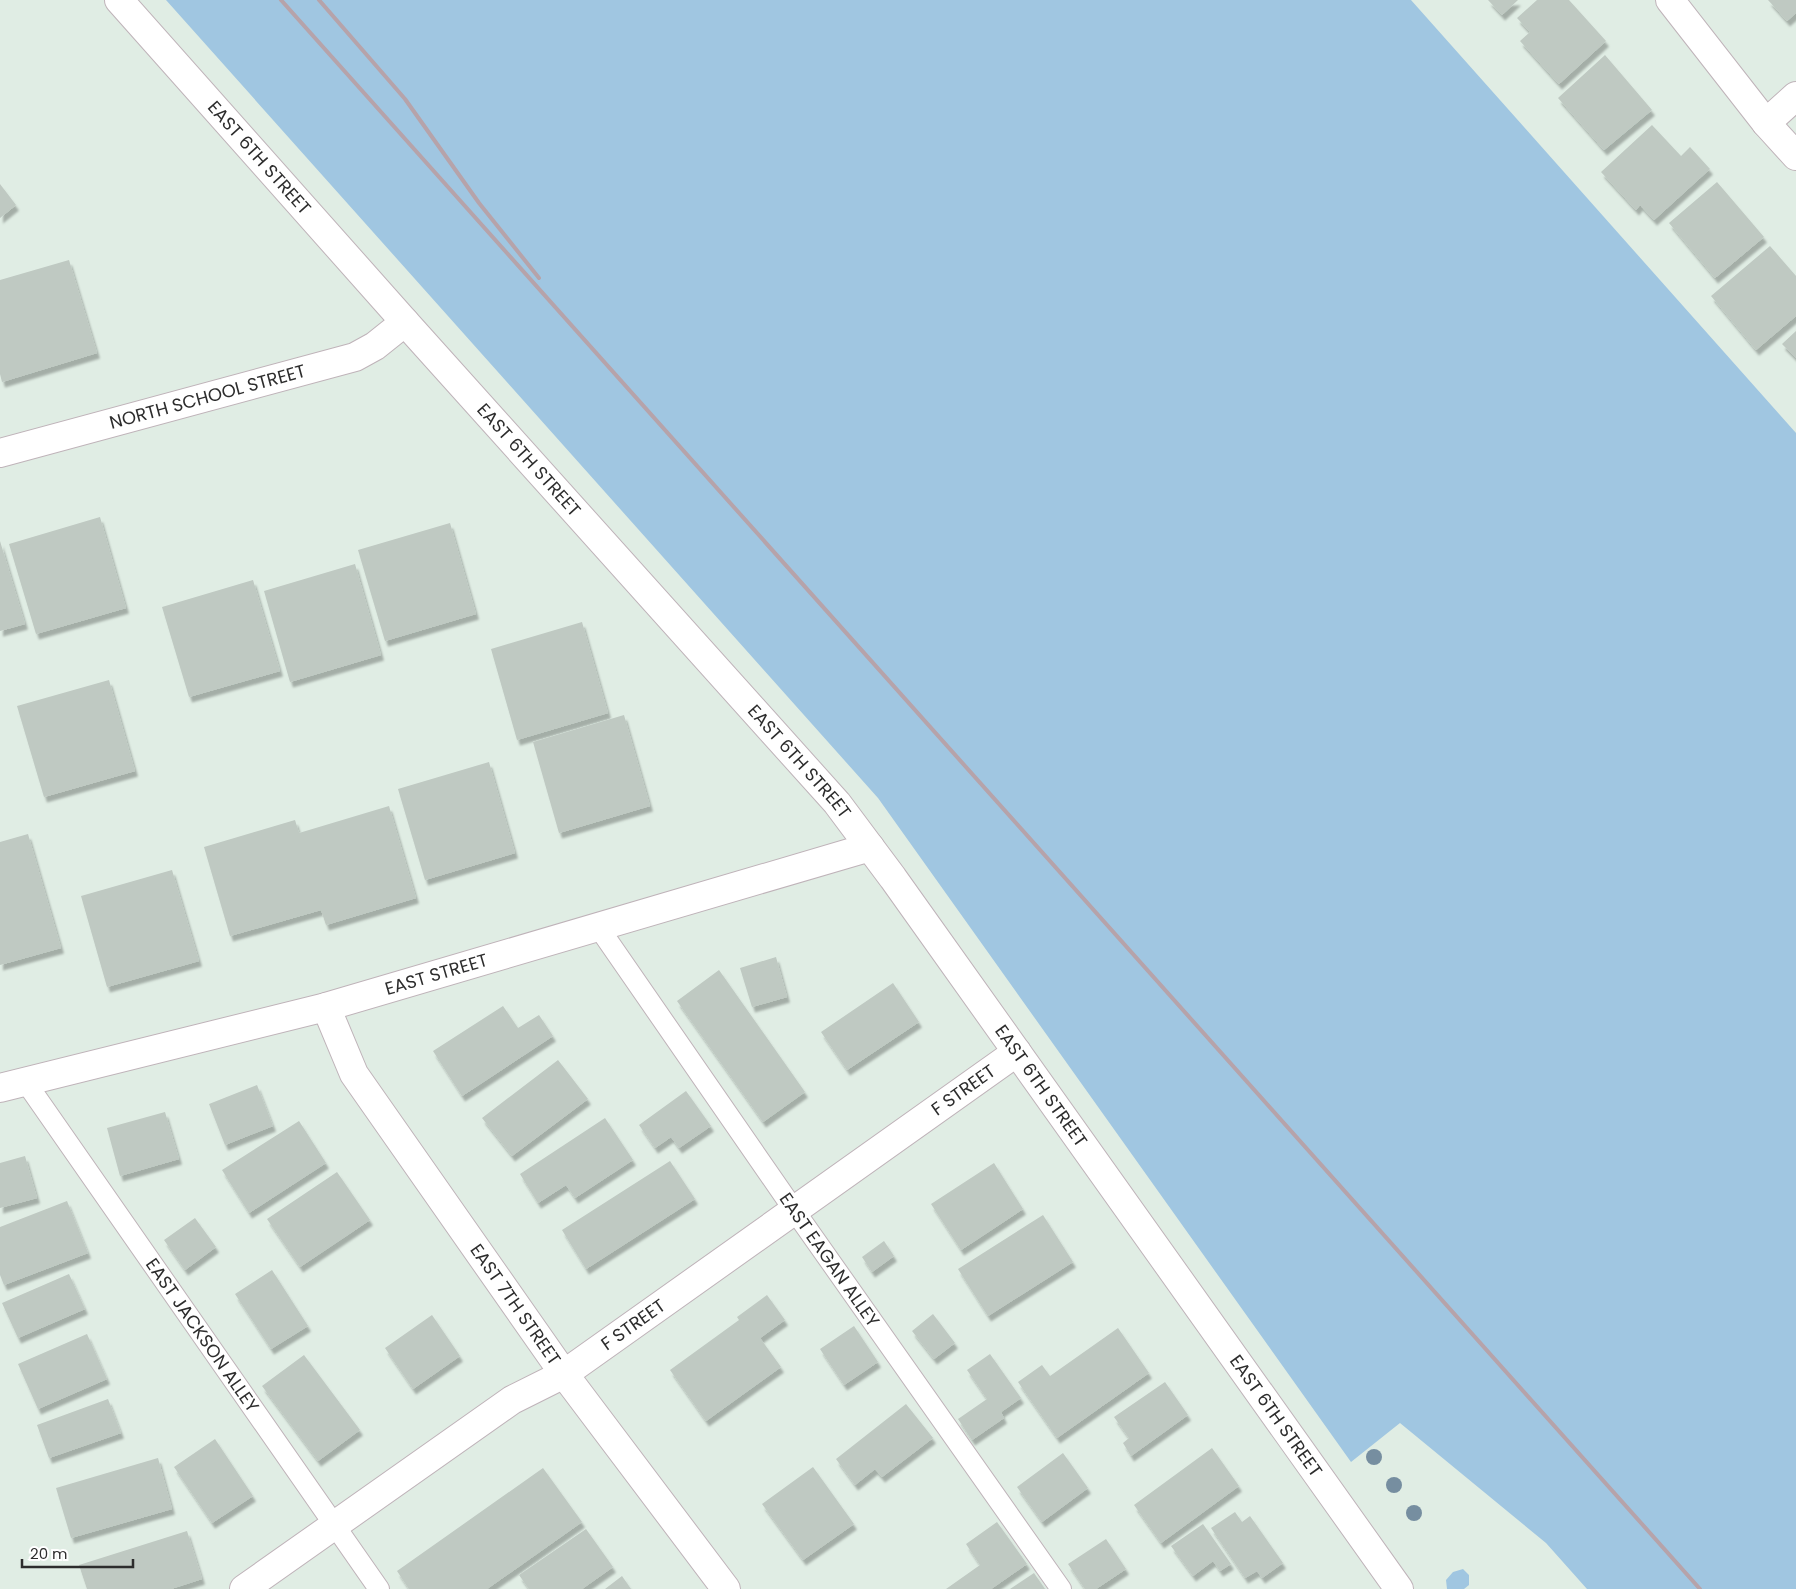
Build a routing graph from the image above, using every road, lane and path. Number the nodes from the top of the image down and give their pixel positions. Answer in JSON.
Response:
{"nodes":[{"id":1,"x":119,"y":0,"type":"edge"},
{"id":2,"x":1670,"y":0,"type":"edge"},
{"id":3,"x":1796,"y":96,"type":"edge"},
{"id":4,"x":1766,"y":123,"type":"junction"},
{"id":5,"x":1796,"y":156,"type":"edge"},
{"id":6,"x":405,"y":322,"type":"junction"},
{"id":7,"x":0,"y":453,"type":"edge"},
{"id":8,"x":870,"y":847,"type":"junction"},
{"id":9,"x":599,"y":928,"type":"junction"},
{"id":10,"x":326,"y":1007,"type":"junction"},
{"id":11,"x":1018,"y":1052,"type":"junction"},
{"id":12,"x":12,"y":1084,"type":"edge"},
{"id":13,"x":794,"y":1210,"type":"junction"},
{"id":14,"x":564,"y":1374,"type":"junction"},
{"id":15,"x":334,"y":1526,"type":"junction"},
{"id":16,"x":1392,"y":1586,"type":"edge"},
{"id":17,"x":244,"y":1589,"type":"edge"},
{"id":18,"x":379,"y":1589,"type":"edge"},
{"id":19,"x":726,"y":1589,"type":"edge"},
{"id":20,"x":1061,"y":1589,"type":"edge"}],
"edges":[{"from":1,"to":6,"type":"street","name":"EAST 6TH STREET"},
{"from":2,"to":4,"type":"street"},
{"from":3,"to":4,"type":"street"},
{"from":4,"to":5,"type":"street"},
{"from":6,"to":7,"type":"street","name":"NORTH SCHOOL STREET"},
{"from":6,"to":8,"type":"street","name":"EAST 6TH STREET"},
{"from":8,"to":9,"type":"street","name":"EAST STREET"},
{"from":8,"to":11,"type":"street","name":"EAST 6TH STREET"},
{"from":9,"to":10,"type":"street","name":"EAST STREET"},
{"from":9,"to":13,"type":"lane","name":"EAST EAGAN ALLEY"},
{"from":10,"to":12,"type":"street","name":"EAST STREET"},
{"from":10,"to":14,"type":"street","name":"EAST 7TH STREET"},
{"from":11,"to":13,"type":"street","name":"F STREET"},
{"from":11,"to":16,"type":"street","name":"EAST 6TH STREET"},
{"from":12,"to":15,"type":"lane","name":"EAST JACKSON ALLEY"},
{"from":13,"to":14,"type":"street","name":"F STREET"},
{"from":13,"to":20,"type":"lane","name":"EAST EAGAN ALLEY"},
{"from":14,"to":15,"type":"street","name":"F STREET"},
{"from":14,"to":19,"type":"street","name":"EAST 7TH STREET"},
{"from":15,"to":17,"type":"street","name":"F STREET"},
{"from":15,"to":18,"type":"lane","name":"EAST JACKSON ALLEY"}]}
